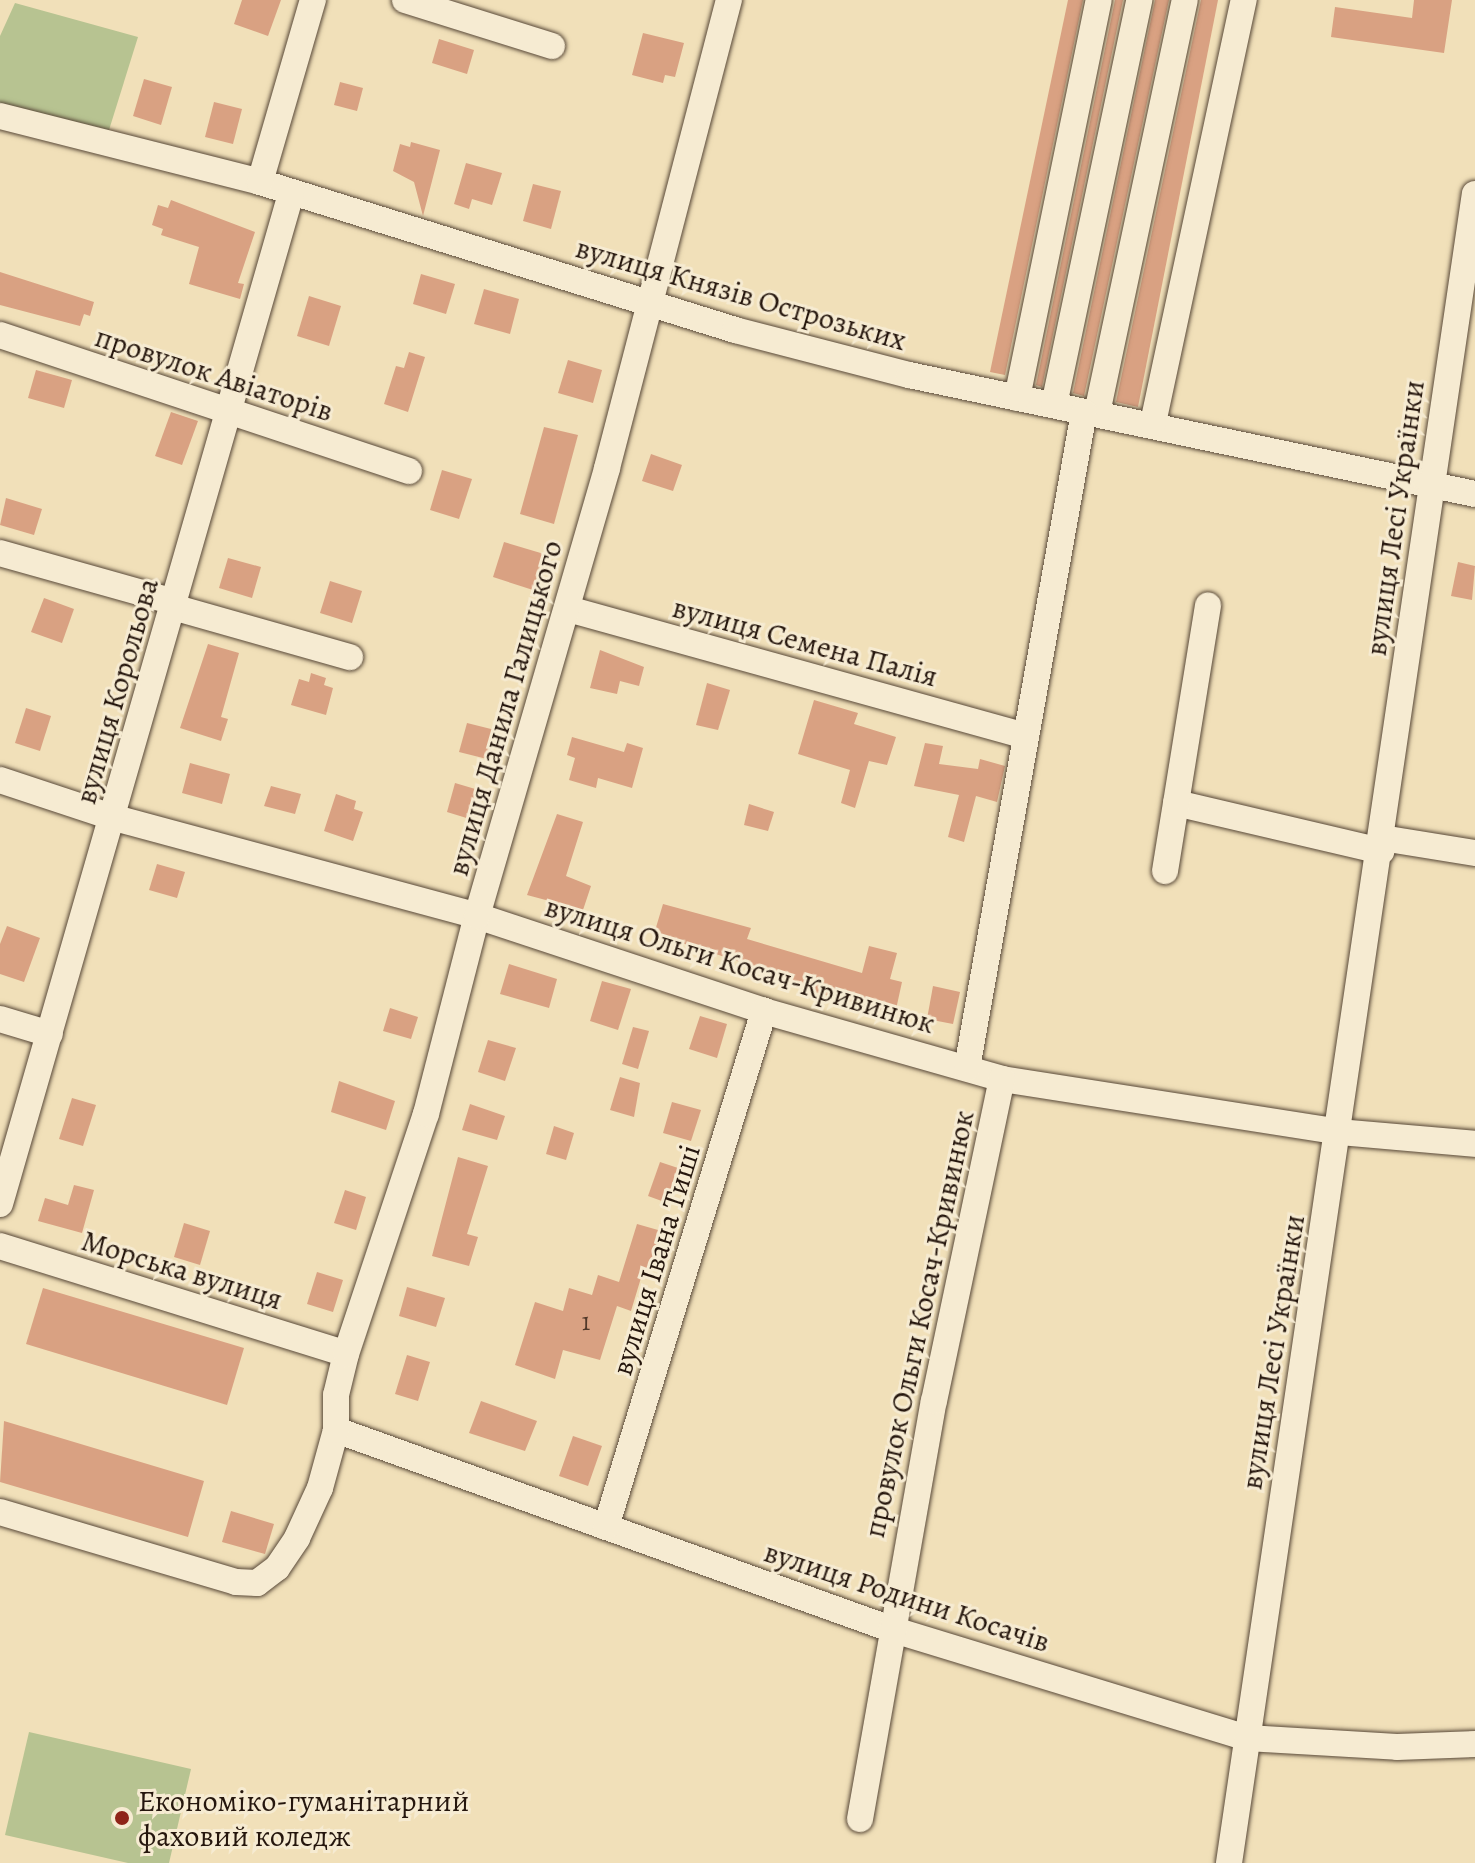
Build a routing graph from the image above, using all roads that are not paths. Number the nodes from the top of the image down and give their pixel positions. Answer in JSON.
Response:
{"nodes":[{"id":1,"x":313,"y":0,"type":"edge"},
{"id":2,"x":405,"y":0,"type":"edge"},
{"id":3,"x":729,"y":0,"type":"edge"},
{"id":4,"x":1099,"y":0,"type":"edge"},
{"id":5,"x":1139,"y":0,"type":"edge"},
{"id":6,"x":1185,"y":0,"type":"edge"},
{"id":7,"x":1244,"y":0,"type":"edge"},
{"id":8,"x":552,"y":46,"type":"dead end"},
{"id":9,"x":0,"y":116,"type":"edge"},
{"id":10,"x":260,"y":182,"type":"junction"},
{"id":11,"x":291,"y":194,"type":"junction"},
{"id":12,"x":1475,"y":194,"type":"edge"},
{"id":13,"x":648,"y":304,"type":"junction"},
{"id":14,"x":0,"y":335,"type":"edge"},
{"id":15,"x":1017,"y":398,"type":"junction"},
{"id":16,"x":1054,"y":405,"type":"junction"},
{"id":17,"x":1091,"y":412,"type":"junction"},
{"id":18,"x":229,"y":415,"type":"junction"},
{"id":19,"x":1153,"y":423,"type":"junction"},
{"id":20,"x":409,"y":471,"type":"dead end"},
{"id":21,"x":1432,"y":484,"type":"junction"},
{"id":22,"x":1475,"y":494,"type":"edge"},
{"id":23,"x":0,"y":553,"type":"edge"},
{"id":24,"x":174,"y":604,"type":"junction"},
{"id":25,"x":1208,"y":605,"type":"dead end"},
{"id":26,"x":568,"y":609,"type":"junction"},
{"id":27,"x":350,"y":657,"type":"dead end"},
{"id":28,"x":1026,"y":736,"type":"junction"},
{"id":29,"x":0,"y":780,"type":"edge"},
{"id":30,"x":1176,"y":803,"type":"junction"},
{"id":31,"x":115,"y":818,"type":"junction"},
{"id":32,"x":1382,"y":845,"type":"junction"},
{"id":33,"x":1475,"y":853,"type":"edge"},
{"id":34,"x":1165,"y":871,"type":"dead end"},
{"id":35,"x":477,"y":916,"type":"junction"},
{"id":36,"x":764,"y":1011,"type":"junction"},
{"id":37,"x":0,"y":1019,"type":"edge"},
{"id":38,"x":50,"y":1034,"type":"junction"},
{"id":39,"x":967,"y":1068,"type":"junction"},
{"id":40,"x":1002,"y":1079,"type":"junction"},
{"id":41,"x":1339,"y":1132,"type":"junction"},
{"id":42,"x":1475,"y":1144,"type":"edge"},
{"id":43,"x":0,"y":1204,"type":"edge"},
{"id":44,"x":0,"y":1246,"type":"edge"},
{"id":45,"x":346,"y":1354,"type":"junction"},
{"id":46,"x":336,"y":1430,"type":"junction"},
{"id":47,"x":0,"y":1512,"type":"edge"},
{"id":48,"x":606,"y":1527,"type":"junction"},
{"id":49,"x":891,"y":1629,"type":"junction"},
{"id":50,"x":1247,"y":1738,"type":"junction"},
{"id":51,"x":1475,"y":1744,"type":"edge"},
{"id":52,"x":860,"y":1819,"type":"dead end"},
{"id":53,"x":1229,"y":1863,"type":"edge"}],
"edges":[{"from":1,"to":10,"type":"street"},
{"from":2,"to":8,"type":"street"},
{"from":3,"to":13,"type":"street","name":"вулиця Данила Галицького"},
{"from":4,"to":15,"type":"street"},
{"from":5,"to":16,"type":"street"},
{"from":6,"to":17,"type":"street"},
{"from":7,"to":19,"type":"street"},
{"from":9,"to":10,"type":"street","name":"вулиця Князів Острозьких"},
{"from":10,"to":11,"type":"street","name":"вулиця Князів Острозьких"},
{"from":11,"to":13,"type":"street","name":"вулиця Князів Острозьких"},
{"from":11,"to":18,"type":"street","name":"вулиця Корольова"},
{"from":12,"to":21,"type":"street","name":"вулиця Лесі Українки"},
{"from":13,"to":15,"type":"street","name":"вулиця Князів Острозьких"},
{"from":13,"to":26,"type":"street","name":"вулиця Данила Галицького"},
{"from":14,"to":18,"type":"street","name":"провулок Авіаторів"},
{"from":15,"to":16,"type":"street","name":"вулиця Князів Острозьких"},
{"from":16,"to":17,"type":"street","name":"вулиця Князів Острозьких"},
{"from":17,"to":19,"type":"street","name":"вулиця Князів Острозьких"},
{"from":17,"to":28,"type":"street"},
{"from":18,"to":20,"type":"street","name":"провулок Авіаторів"},
{"from":18,"to":24,"type":"street","name":"вулиця Корольова"},
{"from":19,"to":21,"type":"street","name":"вулиця Князів Острозьких"},
{"from":21,"to":22,"type":"street","name":"вулиця Князів Острозьких"},
{"from":21,"to":32,"type":"street","name":"вулиця Лесі Українки"},
{"from":23,"to":24,"type":"street"},
{"from":24,"to":27,"type":"street"},
{"from":24,"to":31,"type":"street","name":"вулиця Корольова"},
{"from":25,"to":30,"type":"street"},
{"from":26,"to":28,"type":"street","name":"вулиця Семена Палія"},
{"from":26,"to":35,"type":"street","name":"вулиця Данила Галицького"},
{"from":28,"to":39,"type":"street"},
{"from":29,"to":31,"type":"street","name":"вулиця Ольги Косач-Кривинюк"},
{"from":30,"to":32,"type":"street"},
{"from":30,"to":34,"type":"street"},
{"from":31,"to":35,"type":"street","name":"вулиця Ольги Косач-Кривинюк"},
{"from":31,"to":38,"type":"street","name":"вулиця Корольова"},
{"from":32,"to":33,"type":"street"},
{"from":32,"to":41,"type":"street","name":"вулиця Лесі Українки"},
{"from":35,"to":36,"type":"street","name":"вулиця Ольги Косач-Кривинюк"},
{"from":35,"to":45,"type":"street","name":"вулиця Данила Галицького"},
{"from":36,"to":39,"type":"street","name":"вулиця Ольги Косач-Кривинюк"},
{"from":36,"to":48,"type":"street","name":"вулиця Івана Тиші"},
{"from":37,"to":38,"type":"street"},
{"from":38,"to":43,"type":"street","name":"вулиця Корольова"},
{"from":39,"to":40,"type":"street","name":"вулиця Ольги Косач-Кривинюк"},
{"from":40,"to":41,"type":"street","name":"вулиця Ольги Косач-Кривинюк"},
{"from":40,"to":49,"type":"street","name":"провулок Ольги Косач-Кривинюк"},
{"from":41,"to":42,"type":"street","name":"вулиця Ольги Косач-Кривинюк"},
{"from":41,"to":50,"type":"street","name":"вулиця Лесі Українки"},
{"from":44,"to":45,"type":"street","name":"Морська вулиця"},
{"from":45,"to":46,"type":"street","name":"вулиця Данила Галицького"},
{"from":46,"to":47,"type":"street","name":"вулиця Данила Галицького"},
{"from":46,"to":48,"type":"street","name":"вулиця Родини Косачів"},
{"from":48,"to":49,"type":"street","name":"вулиця Родини Косачів"},
{"from":49,"to":50,"type":"street","name":"вулиця Родини Косачів"},
{"from":49,"to":52,"type":"street","name":"провулок Ольги Косач-Кривинюк"},
{"from":50,"to":51,"type":"street","name":"вулиця Родини Косачів"},
{"from":50,"to":53,"type":"street","name":"вулиця Лесі Українки"}]}
